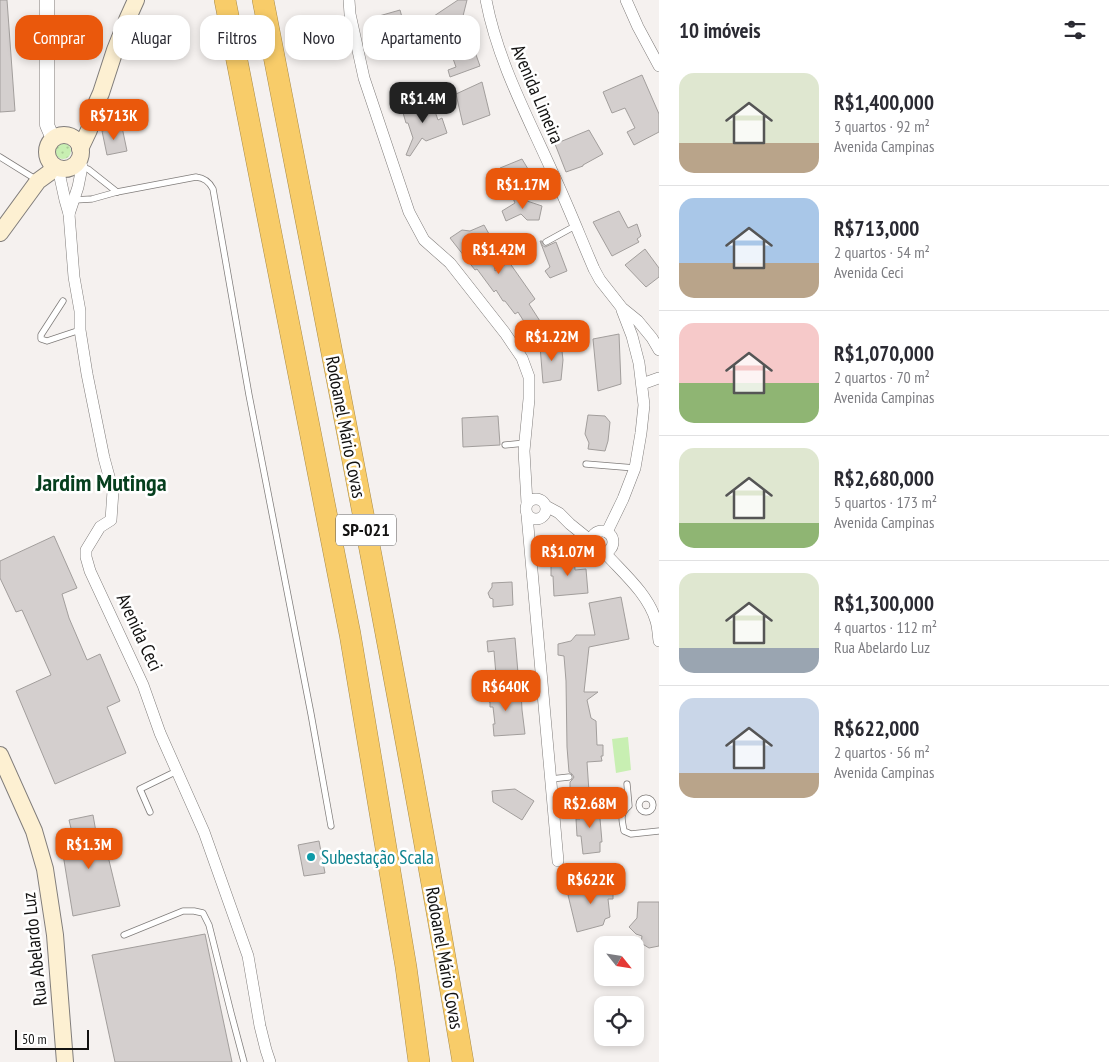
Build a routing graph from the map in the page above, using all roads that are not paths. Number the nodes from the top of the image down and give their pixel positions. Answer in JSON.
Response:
{"nodes":[{"id":1,"x":47,"y":0,"type":"edge"},
{"id":2,"x":136,"y":0,"type":"edge"},
{"id":3,"x":225,"y":0,"type":"edge"},
{"id":4,"x":263,"y":0,"type":"edge"},
{"id":5,"x":349,"y":0,"type":"edge"},
{"id":6,"x":486,"y":0,"type":"edge"},
{"id":7,"x":626,"y":0,"type":"edge"},
{"id":8,"x":659,"y":66,"type":"edge"},
{"id":9,"x":92,"y":111,"type":"junction"},
{"id":10,"x":61,"y":138,"type":"junction"},
{"id":11,"x":0,"y":158,"type":"edge"},
{"id":12,"x":80,"y":159,"type":"junction"},
{"id":13,"x":53,"y":164,"type":"junction"},
{"id":14,"x":555,"y":178,"type":"junction"},
{"id":15,"x":38,"y":181,"type":"junction"},
{"id":16,"x":117,"y":192,"type":"junction"},
{"id":17,"x":526,"y":193,"type":"dead end"},
{"id":18,"x":69,"y":200,"type":"junction"},
{"id":19,"x":576,"y":226,"type":"junction"},
{"id":20,"x":0,"y":233,"type":"edge"},
{"id":21,"x":546,"y":242,"type":"dead end"},
{"id":22,"x":63,"y":301,"type":"dead end"},
{"id":23,"x":622,"y":308,"type":"junction"},
{"id":24,"x":80,"y":330,"type":"junction"},
{"id":25,"x":659,"y":350,"type":"edge"},
{"id":26,"x":659,"y":378,"type":"edge"},
{"id":27,"x":642,"y":384,"type":"junction"},
{"id":28,"x":525,"y":443,"type":"junction"},
{"id":29,"x":505,"y":445,"type":"dead end"},
{"id":30,"x":586,"y":464,"type":"dead end"},
{"id":31,"x":635,"y":468,"type":"junction"},
{"id":32,"x":537,"y":509,"type":"junction"},
{"id":33,"x":607,"y":532,"type":"junction"},
{"id":34,"x":591,"y":540,"type":"junction"},
{"id":35,"x":605,"y":553,"type":"junction"},
{"id":36,"x":659,"y":641,"type":"edge"},
{"id":37,"x":0,"y":754,"type":"edge"},
{"id":38,"x":177,"y":771,"type":"junction"},
{"id":39,"x":569,"y":777,"type":"dead end"},
{"id":40,"x":551,"y":779,"type":"junction"},
{"id":41,"x":627,"y":784,"type":"dead end"},
{"id":42,"x":639,"y":805,"type":"dead end"},
{"id":43,"x":629,"y":806,"type":"junction"},
{"id":44,"x":150,"y":812,"type":"dead end"},
{"id":45,"x":331,"y":826,"type":"dead end"},
{"id":46,"x":659,"y":831,"type":"edge"},
{"id":47,"x":558,"y":861,"type":"dead end"},
{"id":48,"x":124,"y":935,"type":"dead end"},
{"id":49,"x":64,"y":1061,"type":"edge"},
{"id":50,"x":244,"y":1062,"type":"edge"},
{"id":51,"x":270,"y":1062,"type":"edge"},
{"id":52,"x":419,"y":1062,"type":"edge"},
{"id":53,"x":463,"y":1062,"type":"edge"}],
"edges":[{"from":1,"to":10,"type":"street"},
{"from":2,"to":9,"type":"main road","name":"Avenida Ceci"},
{"from":3,"to":52,"type":"highway","name":"Rodoanel Mário Covas","number":"SP-021"},
{"from":4,"to":53,"type":"highway","name":"Rodoanel Mário Covas","number":"SP-021"},
{"from":5,"to":28,"type":"street"},
{"from":6,"to":14,"type":"street","name":"Avenida Limeira"},
{"from":7,"to":8,"type":"street"},
{"from":9,"to":10,"type":"main road","name":"Avenida Ceci"},
{"from":9,"to":12,"type":"main road","name":"Avenida Ceci"},
{"from":10,"to":12,"type":"main road"},
{"from":10,"to":13,"type":"main road"},
{"from":11,"to":15,"type":"lane"},
{"from":12,"to":13,"type":"main road"},
{"from":12,"to":16,"type":"lane"},
{"from":12,"to":18,"type":"street","name":"Avenida Ceci"},
{"from":13,"to":15,"type":"main road"},
{"from":13,"to":18,"type":"street","name":"Avenida Ceci"},
{"from":14,"to":17,"type":"lane"},
{"from":14,"to":19,"type":"street","name":"Avenida Limeira"},
{"from":15,"to":20,"type":"main road"},
{"from":16,"to":18,"type":"lane"},
{"from":16,"to":45,"type":"lane"},
{"from":18,"to":24,"type":"street","name":"Avenida Ceci"},
{"from":19,"to":21,"type":"lane"},
{"from":19,"to":23,"type":"street","name":"Avenida Limeira"},
{"from":22,"to":24,"type":"lane"},
{"from":23,"to":25,"type":"street","name":"Avenida Limeira"},
{"from":23,"to":27,"type":"street"},
{"from":24,"to":38,"type":"street","name":"Avenida Ceci"},
{"from":26,"to":27,"type":"street"},
{"from":27,"to":31,"type":"street"},
{"from":28,"to":29,"type":"lane"},
{"from":28,"to":32,"type":"street"},
{"from":30,"to":31,"type":"lane"},
{"from":31,"to":33,"type":"street"},
{"from":32,"to":34,"type":"street"},
{"from":32,"to":40,"type":"street"},
{"from":33,"to":34,"type":"street"},
{"from":33,"to":35,"type":"street"},
{"from":34,"to":35,"type":"street"},
{"from":35,"to":36,"type":"street"},
{"from":37,"to":49,"type":"main road","name":"Rua Abelardo Luz"},
{"from":38,"to":44,"type":"lane"},
{"from":38,"to":51,"type":"street","name":"Avenida Ceci"},
{"from":39,"to":40,"type":"lane"},
{"from":40,"to":47,"type":"street"},
{"from":41,"to":43,"type":"lane"},
{"from":42,"to":43,"type":"lane"},
{"from":43,"to":46,"type":"lane"},
{"from":48,"to":50,"type":"lane"}]}
